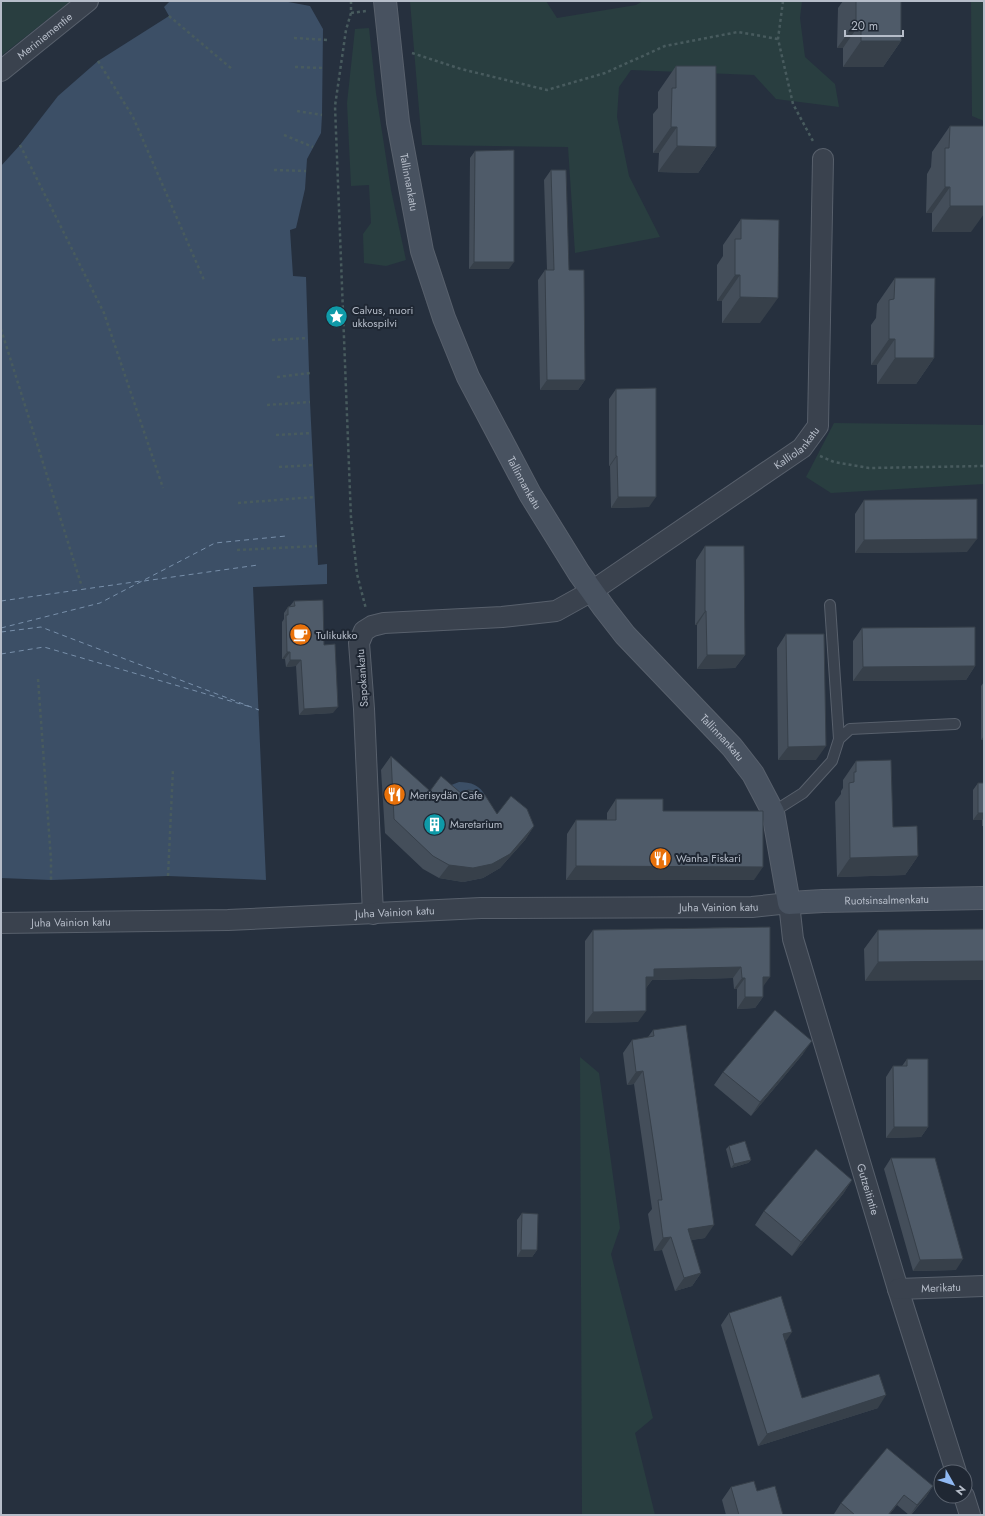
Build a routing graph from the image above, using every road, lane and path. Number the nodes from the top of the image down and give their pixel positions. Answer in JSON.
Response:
{"nodes":[{"id":1,"x":88,"y":1,"type":"edge"},
{"id":2,"x":351,"y":1,"type":"edge"},
{"id":3,"x":385,"y":1,"type":"edge"},
{"id":4,"x":783,"y":1,"type":"edge"},
{"id":5,"x":169,"y":16,"type":"dead end"},
{"id":6,"x":294,"y":38,"type":"dead end"},
{"id":7,"x":778,"y":39,"type":"junction"},
{"id":8,"x":328,"y":40,"type":"dead end"},
{"id":9,"x":390,"y":46,"type":"junction"},
{"id":10,"x":98,"y":61,"type":"dead end"},
{"id":11,"x":295,"y":67,"type":"dead end"},
{"id":12,"x":323,"y":68,"type":"dead end"},
{"id":13,"x":232,"y":69,"type":"dead end"},
{"id":14,"x":1,"y":71,"type":"edge"},
{"id":15,"x":297,"y":110,"type":"dead end"},
{"id":16,"x":322,"y":115,"type":"dead end"},
{"id":17,"x":284,"y":135,"type":"dead end"},
{"id":18,"x":20,"y":145,"type":"dead end"},
{"id":19,"x":314,"y":147,"type":"dead end"},
{"id":20,"x":823,"y":159,"type":"joint"},
{"id":21,"x":274,"y":170,"type":"dead end"},
{"id":22,"x":306,"y":171,"type":"dead end"},
{"id":23,"x":204,"y":280,"type":"dead end"},
{"id":24,"x":1,"y":330,"type":"edge"},
{"id":25,"x":308,"y":338,"type":"dead end"},
{"id":26,"x":272,"y":340,"type":"dead end"},
{"id":27,"x":310,"y":373,"type":"dead end"},
{"id":28,"x":276,"y":377,"type":"dead end"},
{"id":29,"x":310,"y":402,"type":"dead end"},
{"id":30,"x":267,"y":406,"type":"dead end"},
{"id":31,"x":312,"y":433,"type":"dead end"},
{"id":32,"x":276,"y":435,"type":"dead end"},
{"id":33,"x":802,"y":448,"type":"junction"},
{"id":34,"x":314,"y":466,"type":"dead end"},
{"id":35,"x":984,"y":466,"type":"edge"},
{"id":36,"x":279,"y":467,"type":"dead end"},
{"id":37,"x":163,"y":488,"type":"dead end"},
{"id":38,"x":315,"y":497,"type":"dead end"},
{"id":39,"x":238,"y":503,"type":"dead end"},
{"id":40,"x":317,"y":546,"type":"dead end"},
{"id":41,"x":237,"y":550,"type":"dead end"},
{"id":42,"x":82,"y":587,"type":"dead end"},
{"id":43,"x":592,"y":591,"type":"junction"},
{"id":44,"x":830,"y":605,"type":"dead end"},
{"id":45,"x":372,"y":626,"type":"junction"},
{"id":46,"x":38,"y":680,"type":"dead end"},
{"id":47,"x":955,"y":724,"type":"dead end"},
{"id":48,"x":839,"y":739,"type":"junction"},
{"id":49,"x":173,"y":769,"type":"dead end"},
{"id":50,"x":773,"y":812,"type":"junction"},
{"id":51,"x":168,"y":876,"type":"dead end"},
{"id":52,"x":51,"y":880,"type":"dead end"},
{"id":53,"x":984,"y":898,"type":"edge"},
{"id":54,"x":789,"y":903,"type":"junction"},
{"id":55,"x":373,"y":914,"type":"junction"},
{"id":56,"x":1,"y":923,"type":"edge"},
{"id":57,"x":984,"y":1286,"type":"edge"},
{"id":58,"x":898,"y":1289,"type":"junction"},
{"id":59,"x":953,"y":1464,"type":"edge"},
{"id":60,"x":967,"y":1504,"type":"edge"},
{"id":61,"x":970,"y":1515,"type":"edge"}],
"edges":[{"from":1,"to":14,"type":"street","name":"Meriniementie"},
{"from":2,"to":45,"type":"path"},
{"from":3,"to":9,"type":"street","name":"Tallinnankatu"},
{"from":4,"to":7,"type":"path"},
{"from":5,"to":13,"type":"path"},
{"from":6,"to":8,"type":"path"},
{"from":7,"to":9,"type":"path"},
{"from":7,"to":20,"type":"path"},
{"from":9,"to":43,"type":"street","name":"Tallinnankatu"},
{"from":10,"to":23,"type":"path"},
{"from":11,"to":12,"type":"path"},
{"from":15,"to":16,"type":"path"},
{"from":17,"to":19,"type":"path"},
{"from":18,"to":37,"type":"path"},
{"from":20,"to":33,"type":"street","name":"Kalliolankatu"},
{"from":21,"to":22,"type":"path"},
{"from":24,"to":42,"type":"path"},
{"from":25,"to":26,"type":"path"},
{"from":27,"to":28,"type":"path"},
{"from":29,"to":30,"type":"path"},
{"from":31,"to":32,"type":"path"},
{"from":33,"to":35,"type":"path"},
{"from":33,"to":43,"type":"street","name":"Kalliolankatu"},
{"from":34,"to":36,"type":"path"},
{"from":38,"to":39,"type":"path"},
{"from":40,"to":41,"type":"path"},
{"from":43,"to":45,"type":"street"},
{"from":43,"to":50,"type":"street","name":"Tallinnankatu"},
{"from":44,"to":48,"type":"lane"},
{"from":45,"to":55,"type":"street","name":"Sapokankatu"},
{"from":46,"to":52,"type":"path"},
{"from":47,"to":48,"type":"lane"},
{"from":48,"to":50,"type":"lane"},
{"from":49,"to":51,"type":"path"},
{"from":50,"to":54,"type":"street","name":"Tallinnankatu"},
{"from":53,"to":54,"type":"street","name":"Ruotsinsalmenkatu"},
{"from":54,"to":55,"type":"street","name":"Juha Vainion katu"},
{"from":54,"to":58,"type":"street","name":"Gutzeitintie"},
{"from":55,"to":56,"type":"street","name":"Juha Vainion katu"},
{"from":57,"to":58,"type":"street","name":"Merikatu"},
{"from":58,"to":59,"type":"street","name":"Gutzeitintie"},
{"from":60,"to":61,"type":"street"}]}
